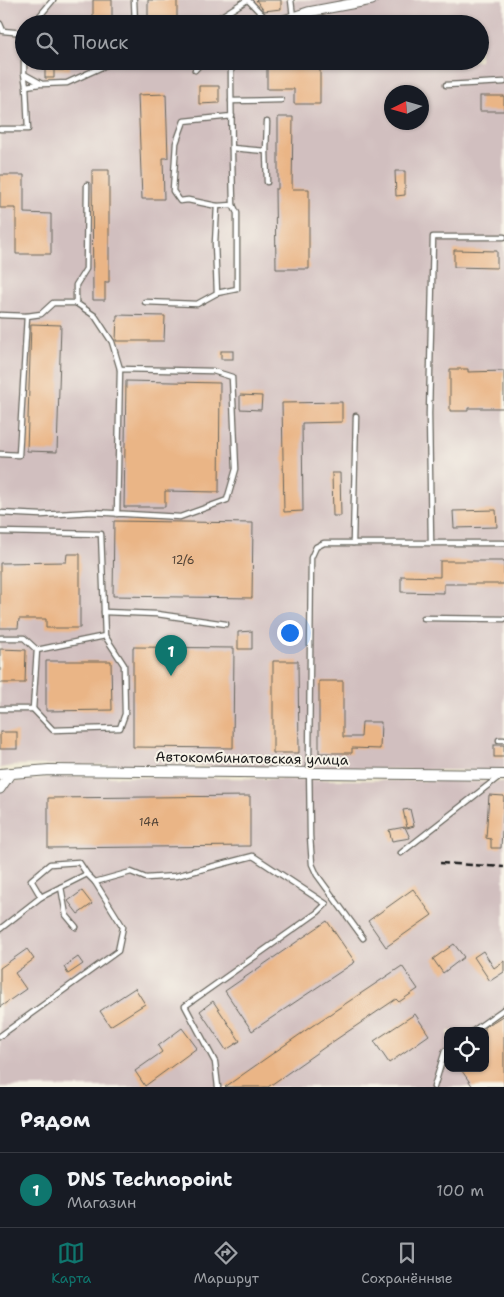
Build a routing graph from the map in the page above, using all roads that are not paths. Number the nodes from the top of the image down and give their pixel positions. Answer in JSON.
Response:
{"nodes":[{"id":1,"x":53,"y":0,"type":"edge"},
{"id":2,"x":134,"y":0,"type":"edge"},
{"id":3,"x":236,"y":0,"type":"edge"},
{"id":4,"x":248,"y":0,"type":"edge"},
{"id":5,"x":291,"y":0,"type":"edge"},
{"id":6,"x":372,"y":0,"type":"edge"},
{"id":7,"x":240,"y":5,"type":"junction"},
{"id":8,"x":40,"y":15,"type":"edge"},
{"id":9,"x":134,"y":15,"type":"edge"},
{"id":10,"x":224,"y":15,"type":"edge"},
{"id":11,"x":262,"y":15,"type":"edge"},
{"id":12,"x":293,"y":15,"type":"edge"},
{"id":13,"x":297,"y":15,"type":"edge"},
{"id":14,"x":0,"y":24,"type":"edge"},
{"id":15,"x":1,"y":31,"type":"edge"},
{"id":16,"x":15,"y":32,"type":"edge"},
{"id":17,"x":24,"y":70,"type":"edge"},
{"id":18,"x":95,"y":70,"type":"edge"},
{"id":19,"x":231,"y":70,"type":"edge"},
{"id":20,"x":24,"y":74,"type":"junction"},
{"id":21,"x":504,"y":82,"type":"edge"},
{"id":22,"x":42,"y":84,"type":"junction"},
{"id":23,"x":446,"y":85,"type":"dead end"},
{"id":24,"x":26,"y":86,"type":"junction"},
{"id":25,"x":281,"y":100,"type":"dead end"},
{"id":26,"x":231,"y":101,"type":"junction"},
{"id":27,"x":232,"y":116,"type":"junction"},
{"id":28,"x":267,"y":122,"type":"dead end"},
{"id":29,"x":0,"y":129,"type":"edge"},
{"id":30,"x":232,"y":148,"type":"junction"},
{"id":31,"x":266,"y":151,"type":"junction"},
{"id":32,"x":267,"y":182,"type":"dead end"},
{"id":33,"x":87,"y":185,"type":"dead end"},
{"id":34,"x":233,"y":205,"type":"junction"},
{"id":35,"x":217,"y":206,"type":"junction"},
{"id":36,"x":504,"y":237,"type":"edge"},
{"id":37,"x":217,"y":293,"type":"junction"},
{"id":38,"x":145,"y":302,"type":"dead end"},
{"id":39,"x":76,"y":303,"type":"junction"},
{"id":40,"x":0,"y":315,"type":"edge"},
{"id":41,"x":27,"y":316,"type":"junction"},
{"id":42,"x":120,"y":369,"type":"junction"},
{"id":43,"x":356,"y":416,"type":"dead end"},
{"id":44,"x":0,"y":454,"type":"edge"},
{"id":45,"x":0,"y":512,"type":"edge"},
{"id":46,"x":117,"y":514,"type":"junction"},
{"id":47,"x":0,"y":532,"type":"edge"},
{"id":48,"x":431,"y":542,"type":"junction"},
{"id":49,"x":353,"y":543,"type":"junction"},
{"id":50,"x":504,"y":543,"type":"edge"},
{"id":51,"x":104,"y":612,"type":"junction"},
{"id":52,"x":424,"y":618,"type":"dead end"},
{"id":53,"x":504,"y":619,"type":"edge"},
{"id":54,"x":226,"y":624,"type":"dead end"},
{"id":55,"x":105,"y":636,"type":"junction"},
{"id":56,"x":0,"y":638,"type":"edge"},
{"id":57,"x":37,"y":650,"type":"junction"},
{"id":58,"x":0,"y":709,"type":"edge"},
{"id":59,"x":34,"y":709,"type":"junction"},
{"id":60,"x":11,"y":773,"type":"junction"},
{"id":61,"x":0,"y":774,"type":"edge"},
{"id":62,"x":309,"y":774,"type":"junction"},
{"id":63,"x":502,"y":776,"type":"edge"},
{"id":64,"x":0,"y":788,"type":"edge"},
{"id":65,"x":401,"y":853,"type":"dead end"},
{"id":66,"x":87,"y":874,"type":"junction"},
{"id":67,"x":95,"y":882,"type":"junction"},
{"id":68,"x":61,"y":887,"type":"junction"},
{"id":69,"x":40,"y":897,"type":"junction"},
{"id":70,"x":334,"y":898,"type":"junction"},
{"id":71,"x":326,"y":904,"type":"junction"},
{"id":72,"x":0,"y":928,"type":"edge"},
{"id":73,"x":76,"y":928,"type":"dead end"},
{"id":74,"x":363,"y":938,"type":"dead end"},
{"id":75,"x":504,"y":1009,"type":"edge"},
{"id":76,"x":479,"y":1027,"type":"edge"},
{"id":77,"x":0,"y":1036,"type":"edge"},
{"id":78,"x":444,"y":1051,"type":"edge"},
{"id":79,"x":218,"y":1087,"type":"edge"},
{"id":80,"x":434,"y":1087,"type":"edge"}],
"edges":[{"from":1,"to":8,"type":"lane"},
{"from":2,"to":9,"type":"lane"},
{"from":3,"to":7,"type":"lane"},
{"from":4,"to":7,"type":"lane"},
{"from":4,"to":11,"type":"lane"},
{"from":5,"to":12,"type":"lane"},
{"from":6,"to":13,"type":"street"},
{"from":7,"to":10,"type":"lane"},
{"from":14,"to":15,"type":"lane"},
{"from":15,"to":16,"type":"lane"},
{"from":17,"to":20,"type":"lane"},
{"from":18,"to":22,"type":"lane"},
{"from":19,"to":26,"type":"lane"},
{"from":20,"to":22,"type":"lane"},
{"from":20,"to":24,"type":"lane"},
{"from":21,"to":23,"type":"lane"},
{"from":22,"to":24,"type":"lane"},
{"from":24,"to":29,"type":"lane"},
{"from":25,"to":26,"type":"lane"},
{"from":26,"to":27,"type":"lane"},
{"from":27,"to":30,"type":"lane"},
{"from":27,"to":35,"type":"lane"},
{"from":28,"to":31,"type":"lane"},
{"from":30,"to":31,"type":"lane"},
{"from":30,"to":34,"type":"lane"},
{"from":31,"to":32,"type":"lane"},
{"from":33,"to":39,"type":"lane"},
{"from":34,"to":35,"type":"lane"},
{"from":34,"to":37,"type":"lane"},
{"from":35,"to":37,"type":"lane"},
{"from":36,"to":48,"type":"lane"},
{"from":37,"to":38,"type":"lane"},
{"from":39,"to":41,"type":"lane"},
{"from":39,"to":42,"type":"lane"},
{"from":40,"to":41,"type":"lane"},
{"from":41,"to":44,"type":"lane"},
{"from":42,"to":46,"type":"lane"},
{"from":42,"to":46,"type":"lane"},
{"from":43,"to":49,"type":"lane"},
{"from":45,"to":46,"type":"lane"},
{"from":47,"to":51,"type":"lane"},
{"from":48,"to":49,"type":"lane"},
{"from":48,"to":50,"type":"lane"},
{"from":49,"to":62,"type":"lane"},
{"from":51,"to":54,"type":"lane"},
{"from":51,"to":55,"type":"lane"},
{"from":52,"to":53,"type":"lane"},
{"from":55,"to":57,"type":"lane"},
{"from":55,"to":59,"type":"lane"},
{"from":56,"to":57,"type":"lane"},
{"from":57,"to":59,"type":"lane"},
{"from":58,"to":59,"type":"lane"},
{"from":60,"to":61,"type":"street","name":"Автокомбинатовская улица"},
{"from":60,"to":62,"type":"street","name":"Автокомбинатовская улица"},
{"from":60,"to":64,"type":"street"},
{"from":62,"to":63,"type":"street","name":"Автокомбинатовская улица"},
{"from":62,"to":70,"type":"lane"},
{"from":63,"to":65,"type":"lane"},
{"from":66,"to":67,"type":"lane"},
{"from":66,"to":68,"type":"lane"},
{"from":66,"to":69,"type":"lane"},
{"from":67,"to":71,"type":"lane"},
{"from":67,"to":77,"type":"lane"},
{"from":68,"to":69,"type":"lane"},
{"from":68,"to":73,"type":"lane"},
{"from":69,"to":72,"type":"lane"},
{"from":70,"to":71,"type":"lane"},
{"from":70,"to":74,"type":"lane"},
{"from":71,"to":79,"type":"lane"},
{"from":75,"to":76,"type":"lane"},
{"from":78,"to":80,"type":"lane"}]}
